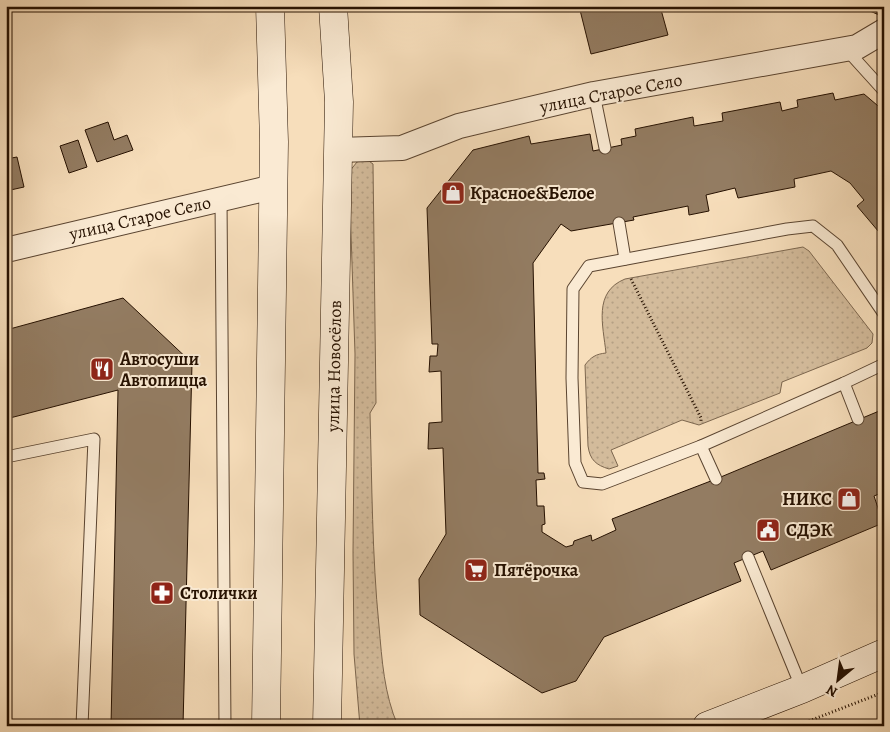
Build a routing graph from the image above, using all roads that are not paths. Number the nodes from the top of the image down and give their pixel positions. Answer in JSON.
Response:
{"nodes":[{"id":1,"x":270,"y":6,"type":"edge"},
{"id":2,"x":334,"y":6,"type":"edge"},
{"id":3,"x":884,"y":31,"type":"edge"},
{"id":4,"x":846,"y":49,"type":"junction"},
{"id":5,"x":884,"y":90,"type":"edge"},
{"id":6,"x":594,"y":94,"type":"junction"},
{"id":7,"x":605,"y":148,"type":"dead end"},
{"id":8,"x":338,"y":150,"type":"junction"},
{"id":9,"x":273,"y":187,"type":"junction"},
{"id":10,"x":221,"y":199,"type":"junction"},
{"id":11,"x":619,"y":223,"type":"dead end"},
{"id":12,"x":6,"y":250,"type":"edge"},
{"id":13,"x":625,"y":259,"type":"junction"},
{"id":14,"x":884,"y":314,"type":"edge"},
{"id":15,"x":884,"y":364,"type":"edge"},
{"id":16,"x":844,"y":383,"type":"junction"},
{"id":17,"x":858,"y":419,"type":"dead end"},
{"id":18,"x":701,"y":446,"type":"junction"},
{"id":19,"x":6,"y":458,"type":"edge"},
{"id":20,"x":716,"y":479,"type":"dead end"},
{"id":21,"x":748,"y":557,"type":"dead end"},
{"id":22,"x":884,"y":653,"type":"edge"},
{"id":23,"x":802,"y":689,"type":"junction"},
{"id":24,"x":82,"y":726,"type":"edge"},
{"id":25,"x":225,"y":726,"type":"edge"},
{"id":26,"x":266,"y":726,"type":"edge"},
{"id":27,"x":327,"y":726,"type":"edge"},
{"id":28,"x":707,"y":726,"type":"edge"}],
"edges":[{"from":1,"to":9,"type":"main road"},
{"from":2,"to":8,"type":"main road","name":"улица Новосёлов"},
{"from":3,"to":4,"type":"street","name":"улица Старое Село"},
{"from":4,"to":5,"type":"lane"},
{"from":4,"to":6,"type":"street","name":"улица Старое Село"},
{"from":6,"to":7,"type":"lane"},
{"from":6,"to":8,"type":"street","name":"улица Старое Село"},
{"from":8,"to":27,"type":"main road","name":"улица Новосёлов"},
{"from":9,"to":10,"type":"street","name":"улица Старое Село"},
{"from":9,"to":26,"type":"main road"},
{"from":10,"to":12,"type":"street","name":"улица Старое Село"},
{"from":10,"to":25,"type":"lane"},
{"from":11,"to":13,"type":"lane"},
{"from":13,"to":14,"type":"lane"},
{"from":13,"to":18,"type":"lane"},
{"from":15,"to":16,"type":"lane"},
{"from":16,"to":17,"type":"lane"},
{"from":16,"to":18,"type":"lane"},
{"from":18,"to":20,"type":"lane"},
{"from":19,"to":24,"type":"lane"},
{"from":21,"to":23,"type":"lane"},
{"from":22,"to":23,"type":"main road"},
{"from":23,"to":28,"type":"main road"}]}
